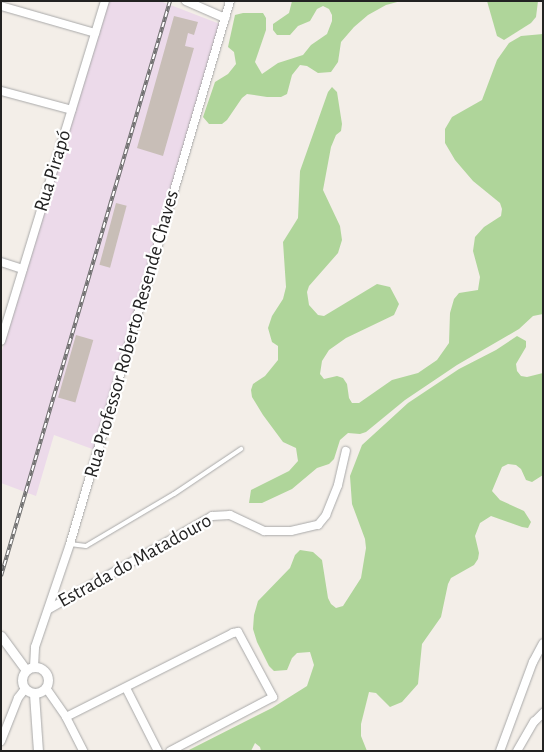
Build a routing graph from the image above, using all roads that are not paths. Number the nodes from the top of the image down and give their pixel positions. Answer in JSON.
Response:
{"nodes":[{"id":1,"x":105,"y":1,"type":"edge"},
{"id":2,"x":186,"y":1,"type":"edge"},
{"id":3,"x":230,"y":1,"type":"edge"},
{"id":4,"x":1,"y":6,"type":"edge"},
{"id":5,"x":225,"y":18,"type":"junction"},
{"id":6,"x":95,"y":33,"type":"junction"},
{"id":7,"x":1,"y":91,"type":"edge"},
{"id":8,"x":72,"y":110,"type":"junction"},
{"id":9,"x":1,"y":262,"type":"edge"},
{"id":10,"x":23,"y":269,"type":"junction"},
{"id":11,"x":1,"y":341,"type":"edge"},
{"id":12,"x":241,"y":449,"type":"dead end"},
{"id":13,"x":346,"y":452,"type":"dead end"},
{"id":14,"x":70,"y":544,"type":"junction"},
{"id":15,"x":49,"y":609,"type":"junction"},
{"id":16,"x":1,"y":636,"type":"edge"},
{"id":17,"x":543,"y":644,"type":"edge"},
{"id":18,"x":30,"y":668,"type":"junction"},
{"id":19,"x":46,"y":688,"type":"junction"},
{"id":20,"x":126,"y":688,"type":"junction"},
{"id":21,"x":25,"y":689,"type":"junction"},
{"id":22,"x":34,"y":694,"type":"junction"},
{"id":23,"x":543,"y":713,"type":"edge"},
{"id":24,"x":66,"y":717,"type":"junction"},
{"id":25,"x":1,"y":741,"type":"edge"},
{"id":26,"x":38,"y":751,"type":"edge"},
{"id":27,"x":83,"y":751,"type":"edge"},
{"id":28,"x":158,"y":751,"type":"edge"},
{"id":29,"x":170,"y":751,"type":"edge"},
{"id":30,"x":500,"y":751,"type":"edge"},
{"id":31,"x":517,"y":751,"type":"edge"}],
"edges":[{"from":1,"to":6,"type":"street","name":"Rua Pirapó"},
{"from":2,"to":5,"type":"street"},
{"from":3,"to":5,"type":"street","name":"Rua Professor Roberto Resende Chaves"},
{"from":4,"to":6,"type":"street"},
{"from":5,"to":14,"type":"street","name":"Rua Professor Roberto Resende Chaves"},
{"from":6,"to":8,"type":"street","name":"Rua Pirapó"},
{"from":7,"to":8,"type":"street"},
{"from":8,"to":10,"type":"street","name":"Rua Pirapó"},
{"from":9,"to":10,"type":"street"},
{"from":10,"to":11,"type":"street","name":"Rua Pirapó"},
{"from":12,"to":14,"type":"lane"},
{"from":13,"to":15,"type":"street","name":"Estrada do Matadouro"},
{"from":14,"to":15,"type":"street","name":"Rua Professor Roberto Resende Chaves"},
{"from":15,"to":18,"type":"street","name":"Rua Professor Roberto Resende Chaves"},
{"from":16,"to":18,"type":"street"},
{"from":17,"to":30,"type":"street"},
{"from":18,"to":19,"type":"street"},
{"from":18,"to":21,"type":"street"},
{"from":19,"to":22,"type":"street"},
{"from":19,"to":24,"type":"street"},
{"from":20,"to":24,"type":"street"},
{"from":20,"to":28,"type":"street"},
{"from":20,"to":29,"type":"street"},
{"from":21,"to":22,"type":"street"},
{"from":21,"to":25,"type":"street"},
{"from":22,"to":26,"type":"street"},
{"from":23,"to":31,"type":"street"},
{"from":24,"to":27,"type":"street"}]}
